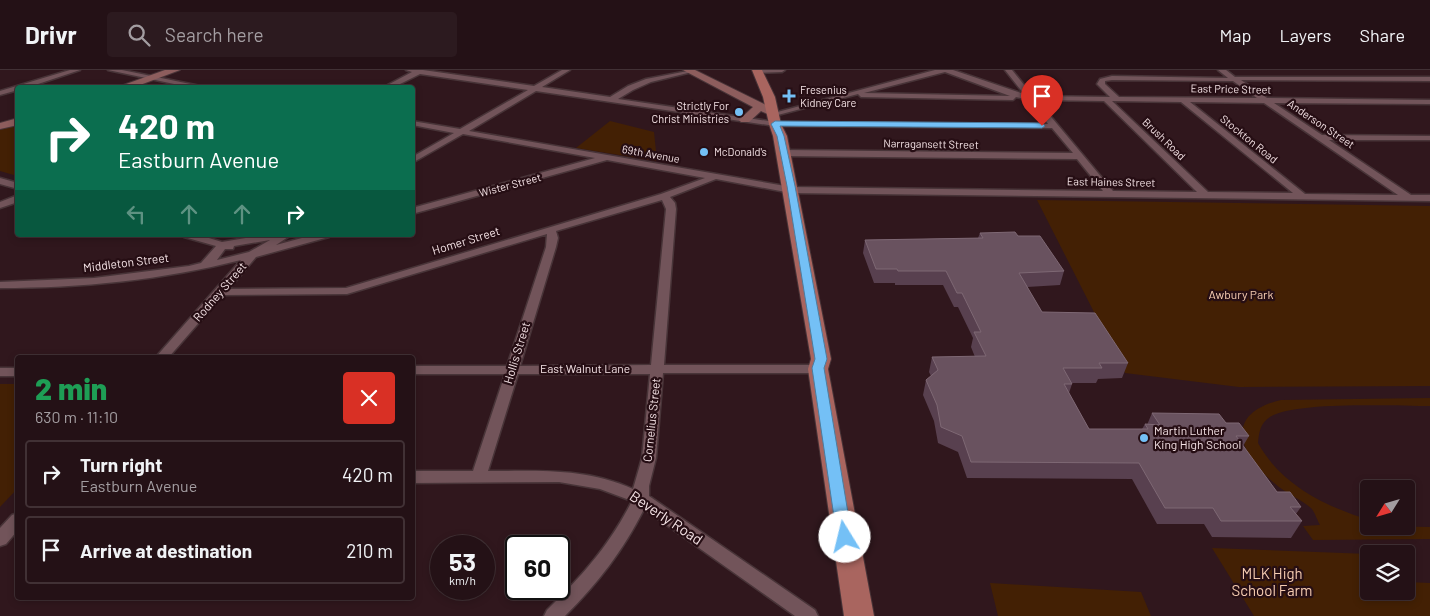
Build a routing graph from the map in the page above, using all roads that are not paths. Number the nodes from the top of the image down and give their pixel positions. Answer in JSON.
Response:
{"nodes":[{"id":1,"x":77,"y":70,"type":"edge"},
{"id":2,"x":111,"y":70,"type":"edge"},
{"id":3,"x":175,"y":70,"type":"edge"},
{"id":4,"x":409,"y":70,"type":"edge"},
{"id":5,"x":567,"y":70,"type":"edge"},
{"id":6,"x":689,"y":70,"type":"edge"},
{"id":7,"x":757,"y":70,"type":"edge"},
{"id":8,"x":782,"y":70,"type":"edge"},
{"id":9,"x":945,"y":70,"type":"edge"},
{"id":10,"x":1008,"y":70,"type":"edge"},
{"id":11,"x":1221,"y":70,"type":"edge"},
{"id":12,"x":420,"y":71,"type":"edge"},
{"id":13,"x":149,"y":74,"type":"edge"},
{"id":14,"x":1234,"y":79,"type":"junction"},
{"id":15,"x":1430,"y":79,"type":"edge"},
{"id":16,"x":27,"y":85,"type":"edge"},
{"id":17,"x":126,"y":85,"type":"edge"},
{"id":18,"x":195,"y":85,"type":"edge"},
{"id":19,"x":390,"y":85,"type":"edge"},
{"id":20,"x":15,"y":89,"type":"edge"},
{"id":21,"x":533,"y":89,"type":"junction"},
{"id":22,"x":0,"y":93,"type":"edge"},
{"id":23,"x":768,"y":94,"type":"junction"},
{"id":24,"x":854,"y":94,"type":"junction"},
{"id":25,"x":1026,"y":97,"type":"junction"},
{"id":26,"x":746,"y":99,"type":"junction"},
{"id":27,"x":1106,"y":99,"type":"junction"},
{"id":28,"x":1116,"y":99,"type":"junction"},
{"id":29,"x":1182,"y":99,"type":"junction"},
{"id":30,"x":611,"y":100,"type":"junction"},
{"id":31,"x":1265,"y":100,"type":"junction"},
{"id":32,"x":1430,"y":102,"type":"edge"},
{"id":33,"x":760,"y":106,"type":"junction"},
{"id":34,"x":775,"y":119,"type":"junction"},
{"id":35,"x":745,"y":120,"type":"junction"},
{"id":36,"x":15,"y":121,"type":"edge"},
{"id":37,"x":415,"y":124,"type":"edge"},
{"id":38,"x":0,"y":126,"type":"edge"},
{"id":39,"x":1054,"y":126,"type":"junction"},
{"id":40,"x":462,"y":132,"type":"junction"},
{"id":41,"x":1319,"y":137,"type":"junction"},
{"id":42,"x":1430,"y":138,"type":"edge"},
{"id":43,"x":1327,"y":142,"type":"junction"},
{"id":44,"x":1430,"y":143,"type":"edge"},
{"id":45,"x":784,"y":153,"type":"junction"},
{"id":46,"x":1079,"y":156,"type":"junction"},
{"id":47,"x":608,"y":157,"type":"junction"},
{"id":48,"x":415,"y":159,"type":"edge"},
{"id":49,"x":714,"y":177,"type":"junction"},
{"id":50,"x":0,"y":181,"type":"edge"},
{"id":51,"x":15,"y":185,"type":"edge"},
{"id":52,"x":792,"y":190,"type":"junction"},
{"id":53,"x":1110,"y":193,"type":"junction"},
{"id":54,"x":1205,"y":195,"type":"junction"},
{"id":55,"x":664,"y":196,"type":"junction"},
{"id":56,"x":1302,"y":196,"type":"junction"},
{"id":57,"x":1408,"y":197,"type":"junction"},
{"id":58,"x":1430,"y":198,"type":"edge"},
{"id":59,"x":15,"y":199,"type":"edge"},
{"id":60,"x":0,"y":205,"type":"edge"},
{"id":61,"x":415,"y":210,"type":"edge"},
{"id":62,"x":551,"y":230,"type":"junction"},
{"id":63,"x":195,"y":237,"type":"edge"},
{"id":64,"x":267,"y":237,"type":"edge"},
{"id":65,"x":283,"y":237,"type":"edge"},
{"id":66,"x":307,"y":237,"type":"edge"},
{"id":67,"x":316,"y":237,"type":"edge"},
{"id":68,"x":312,"y":238,"type":"junction"},
{"id":69,"x":222,"y":245,"type":"junction"},
{"id":70,"x":253,"y":254,"type":"junction"},
{"id":71,"x":202,"y":266,"type":"junction"},
{"id":72,"x":233,"y":277,"type":"junction"},
{"id":73,"x":0,"y":285,"type":"edge"},
{"id":74,"x":220,"y":292,"type":"junction"},
{"id":75,"x":165,"y":355,"type":"edge"},
{"id":76,"x":818,"y":368,"type":"junction"},
{"id":77,"x":657,"y":369,"type":"junction"},
{"id":78,"x":415,"y":370,"type":"edge"},
{"id":79,"x":512,"y":370,"type":"junction"},
{"id":80,"x":0,"y":372,"type":"edge"},
{"id":81,"x":15,"y":372,"type":"edge"},
{"id":82,"x":415,"y":476,"type":"edge"},
{"id":83,"x":479,"y":476,"type":"junction"},
{"id":84,"x":641,"y":499,"type":"junction"},
{"id":85,"x":15,"y":522,"type":"edge"},
{"id":86,"x":0,"y":538,"type":"edge"},
{"id":87,"x":553,"y":616,"type":"edge"},
{"id":88,"x":809,"y":616,"type":"edge"},
{"id":89,"x":859,"y":616,"type":"edge"}],
"edges":[{"from":1,"to":16,"type":"street"},
{"from":2,"to":13,"type":"street"},
{"from":3,"to":13,"type":"street"},
{"from":4,"to":12,"type":"street"},
{"from":5,"to":21,"type":"street"},
{"from":6,"to":26,"type":"street"},
{"from":6,"to":30,"type":"street"},
{"from":7,"to":8,"type":"street"},
{"from":7,"to":23,"type":"main road"},
{"from":9,"to":24,"type":"street"},
{"from":9,"to":25,"type":"street"},
{"from":10,"to":25,"type":"street"},
{"from":11,"to":14,"type":"street","name":"Anderson Street"},
{"from":12,"to":19,"type":"street"},
{"from":12,"to":21,"type":"street"},
{"from":13,"to":17,"type":"street"},
{"from":13,"to":18,"type":"street"},
{"from":14,"to":15,"type":"street"},
{"from":14,"to":28,"type":"street"},
{"from":14,"to":31,"type":"street","name":"Anderson Street"},
{"from":20,"to":22,"type":"street"},
{"from":21,"to":30,"type":"street"},
{"from":21,"to":40,"type":"street"},
{"from":23,"to":26,"type":"street"},
{"from":23,"to":34,"type":"main road"},
{"from":24,"to":25,"type":"street","name":"East Price Street"},
{"from":24,"to":34,"type":"street"},
{"from":25,"to":27,"type":"street","name":"East Price Street"},
{"from":25,"to":39,"type":"street"},
{"from":26,"to":33,"type":"street"},
{"from":27,"to":28,"type":"street","name":"East Price Street"},
{"from":27,"to":54,"type":"street","name":"Brush Road"},
{"from":28,"to":29,"type":"street","name":"East Price Street"},
{"from":29,"to":31,"type":"street","name":"East Price Street"},
{"from":29,"to":56,"type":"street","name":"Stockton Road"},
{"from":30,"to":35,"type":"street"},
{"from":31,"to":32,"type":"street","name":"East Price Street"},
{"from":31,"to":41,"type":"street","name":"Anderson Street"},
{"from":33,"to":34,"type":"street"},
{"from":33,"to":35,"type":"street"},
{"from":34,"to":35,"type":"street"},
{"from":34,"to":39,"type":"street"},
{"from":34,"to":45,"type":"main road"},
{"from":36,"to":38,"type":"street"},
{"from":37,"to":40,"type":"street"},
{"from":39,"to":46,"type":"street"},
{"from":40,"to":47,"type":"street","name":"69th Avenue"},
{"from":40,"to":48,"type":"street"},
{"from":41,"to":42,"type":"street"},
{"from":41,"to":43,"type":"street","name":"Anderson Street"},
{"from":43,"to":44,"type":"street"},
{"from":43,"to":57,"type":"street","name":"Anderson Street"},
{"from":45,"to":46,"type":"street","name":"Narragansett Street"},
{"from":45,"to":52,"type":"main road"},
{"from":46,"to":53,"type":"street"},
{"from":47,"to":49,"type":"street","name":"69th Avenue"},
{"from":47,"to":61,"type":"street","name":"Wister Street"},
{"from":49,"to":52,"type":"street","name":"69th Avenue"},
{"from":49,"to":55,"type":"street","name":"Homer Street"},
{"from":50,"to":51,"type":"street"},
{"from":52,"to":53,"type":"street","name":"East Haines Street"},
{"from":52,"to":76,"type":"main road"},
{"from":53,"to":54,"type":"street","name":"East Haines Street"},
{"from":54,"to":56,"type":"street","name":"East Haines Street"},
{"from":55,"to":62,"type":"street","name":"Homer Street"},
{"from":55,"to":77,"type":"street","name":"Cornelius Street"},
{"from":56,"to":57,"type":"street","name":"East Haines Street"},
{"from":57,"to":58,"type":"street","name":"East Haines Street"},
{"from":59,"to":60,"type":"street"},
{"from":62,"to":74,"type":"street","name":"Homer Street"},
{"from":62,"to":79,"type":"street","name":"Hollis Street"},
{"from":63,"to":69,"type":"street"},
{"from":64,"to":69,"type":"street"},
{"from":65,"to":70,"type":"street","name":"Rodney Street"},
{"from":66,"to":68,"type":"street"},
{"from":67,"to":68,"type":"street"},
{"from":68,"to":70,"type":"street"},
{"from":69,"to":70,"type":"street"},
{"from":69,"to":71,"type":"street"},
{"from":70,"to":71,"type":"street","name":"Middleton Street"},
{"from":70,"to":72,"type":"street","name":"Rodney Street"},
{"from":71,"to":72,"type":"street"},
{"from":71,"to":73,"type":"street","name":"Middleton Street"},
{"from":72,"to":74,"type":"street","name":"Rodney Street"},
{"from":74,"to":75,"type":"street","name":"Rodney Street"},
{"from":76,"to":77,"type":"street","name":"East Walnut Lane"},
{"from":76,"to":89,"type":"main road"},
{"from":77,"to":79,"type":"street","name":"East Walnut Lane"},
{"from":77,"to":84,"type":"street","name":"Cornelius Street"},
{"from":78,"to":79,"type":"street","name":"East Walnut Lane"},
{"from":79,"to":83,"type":"street","name":"Hollis Street"},
{"from":80,"to":81,"type":"street"},
{"from":82,"to":83,"type":"street","name":"Beverly Road"},
{"from":83,"to":84,"type":"street","name":"Beverly Road"},
{"from":84,"to":87,"type":"street","name":"Cornelius Street"},
{"from":84,"to":88,"type":"street","name":"Beverly Road"},
{"from":85,"to":86,"type":"street"}]}
